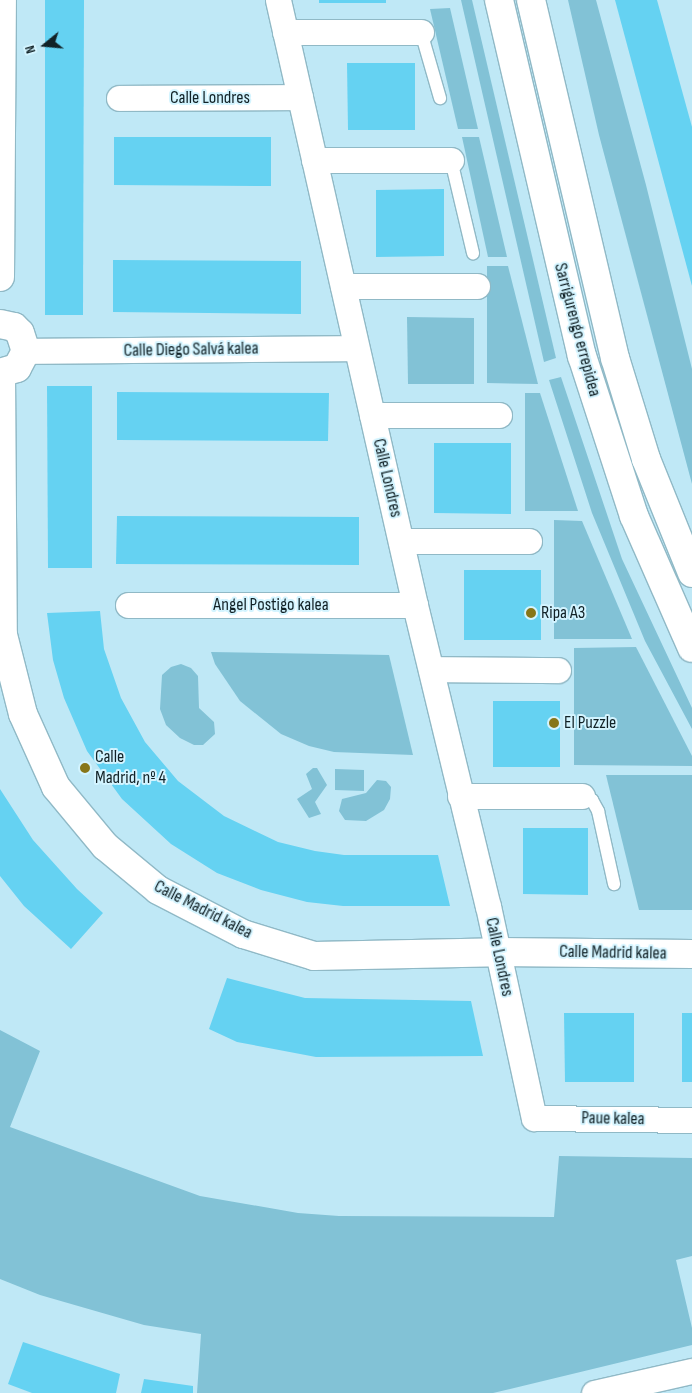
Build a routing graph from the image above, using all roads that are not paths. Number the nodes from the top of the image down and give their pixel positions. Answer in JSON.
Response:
{"nodes":[{"id":1,"x":2,"y":0,"type":"edge"},
{"id":2,"x":278,"y":0,"type":"edge"},
{"id":3,"x":499,"y":0,"type":"edge"},
{"id":4,"x":532,"y":0,"type":"edge"},
{"id":5,"x":285,"y":32,"type":"junction"},
{"id":6,"x":422,"y":32,"type":"joint"},
{"id":7,"x":1,"y":95,"type":"edge"},
{"id":8,"x":119,"y":98,"type":"dead end"},
{"id":9,"x":300,"y":98,"type":"junction"},
{"id":10,"x":440,"y":98,"type":"dead end"},
{"id":11,"x":314,"y":160,"type":"junction"},
{"id":12,"x":451,"y":160,"type":"joint"},
{"id":13,"x":473,"y":253,"type":"dead end"},
{"id":14,"x":0,"y":277,"type":"edge"},
{"id":15,"x":343,"y":286,"type":"junction"},
{"id":16,"x":476,"y":286,"type":"dead end"},
{"id":17,"x":0,"y":324,"type":"edge"},
{"id":18,"x":356,"y":348,"type":"junction"},
{"id":19,"x":26,"y":351,"type":"junction"},
{"id":20,"x":0,"y":373,"type":"edge"},
{"id":21,"x":372,"y":414,"type":"junction"},
{"id":22,"x":499,"y":415,"type":"dead end"},
{"id":23,"x":402,"y":541,"type":"junction"},
{"id":24,"x":529,"y":541,"type":"dead end"},
{"id":25,"x":692,"y":572,"type":"edge"},
{"id":26,"x":128,"y":605,"type":"dead end"},
{"id":27,"x":415,"y":605,"type":"junction"},
{"id":28,"x":692,"y":648,"type":"edge"},
{"id":29,"x":431,"y":669,"type":"junction"},
{"id":30,"x":558,"y":670,"type":"dead end"},
{"id":31,"x":460,"y":796,"type":"junction"},
{"id":32,"x":582,"y":796,"type":"joint"},
{"id":33,"x":614,"y":884,"type":"dead end"},
{"id":34,"x":498,"y":952,"type":"junction"},
{"id":35,"x":692,"y":954,"type":"edge"},
{"id":36,"x":534,"y":1118,"type":"joint"},
{"id":37,"x":692,"y":1120,"type":"edge"},
{"id":38,"x":692,"y":1370,"type":"edge"},
{"id":39,"x":594,"y":1393,"type":"edge"}],
"edges":[{"from":1,"to":7,"type":"street"},
{"from":2,"to":5,"type":"street","name":"Calle Londres"},
{"from":3,"to":28,"type":"street","name":"Sarrigurengo errepidea"},
{"from":4,"to":25,"type":"street","name":"Sarrigurengo errepidea"},
{"from":5,"to":6,"type":"street"},
{"from":5,"to":9,"type":"street","name":"Calle Londres"},
{"from":6,"to":10,"type":"lane"},
{"from":7,"to":14,"type":"street"},
{"from":8,"to":9,"type":"street","name":"Calle Londres"},
{"from":9,"to":11,"type":"street","name":"Calle Londres"},
{"from":11,"to":12,"type":"street"},
{"from":11,"to":15,"type":"street","name":"Calle Londres"},
{"from":12,"to":13,"type":"lane"},
{"from":15,"to":16,"type":"street"},
{"from":15,"to":18,"type":"street","name":"Calle Londres"},
{"from":17,"to":19,"type":"street"},
{"from":18,"to":19,"type":"street","name":"Calle Diego Salvá kalea"},
{"from":18,"to":21,"type":"street","name":"Calle Londres"},
{"from":19,"to":20,"type":"street"},
{"from":20,"to":34,"type":"street","name":"Calle Madrid kalea"},
{"from":21,"to":22,"type":"street","name":"Calle Londres"},
{"from":21,"to":23,"type":"street","name":"Calle Londres"},
{"from":23,"to":24,"type":"street","name":"Calle Londres"},
{"from":23,"to":27,"type":"street","name":"Calle Londres"},
{"from":26,"to":27,"type":"street","name":"Angel Postigo kalea"},
{"from":27,"to":29,"type":"street","name":"Calle Londres"},
{"from":29,"to":30,"type":"street"},
{"from":29,"to":31,"type":"street","name":"Calle Londres"},
{"from":31,"to":32,"type":"street"},
{"from":31,"to":34,"type":"street","name":"Calle Londres"},
{"from":32,"to":33,"type":"lane"},
{"from":34,"to":35,"type":"street","name":"Calle Madrid kalea"},
{"from":34,"to":36,"type":"street","name":"Calle Londres"},
{"from":36,"to":37,"type":"street","name":"Paue kalea"},
{"from":38,"to":39,"type":"street"}]}
